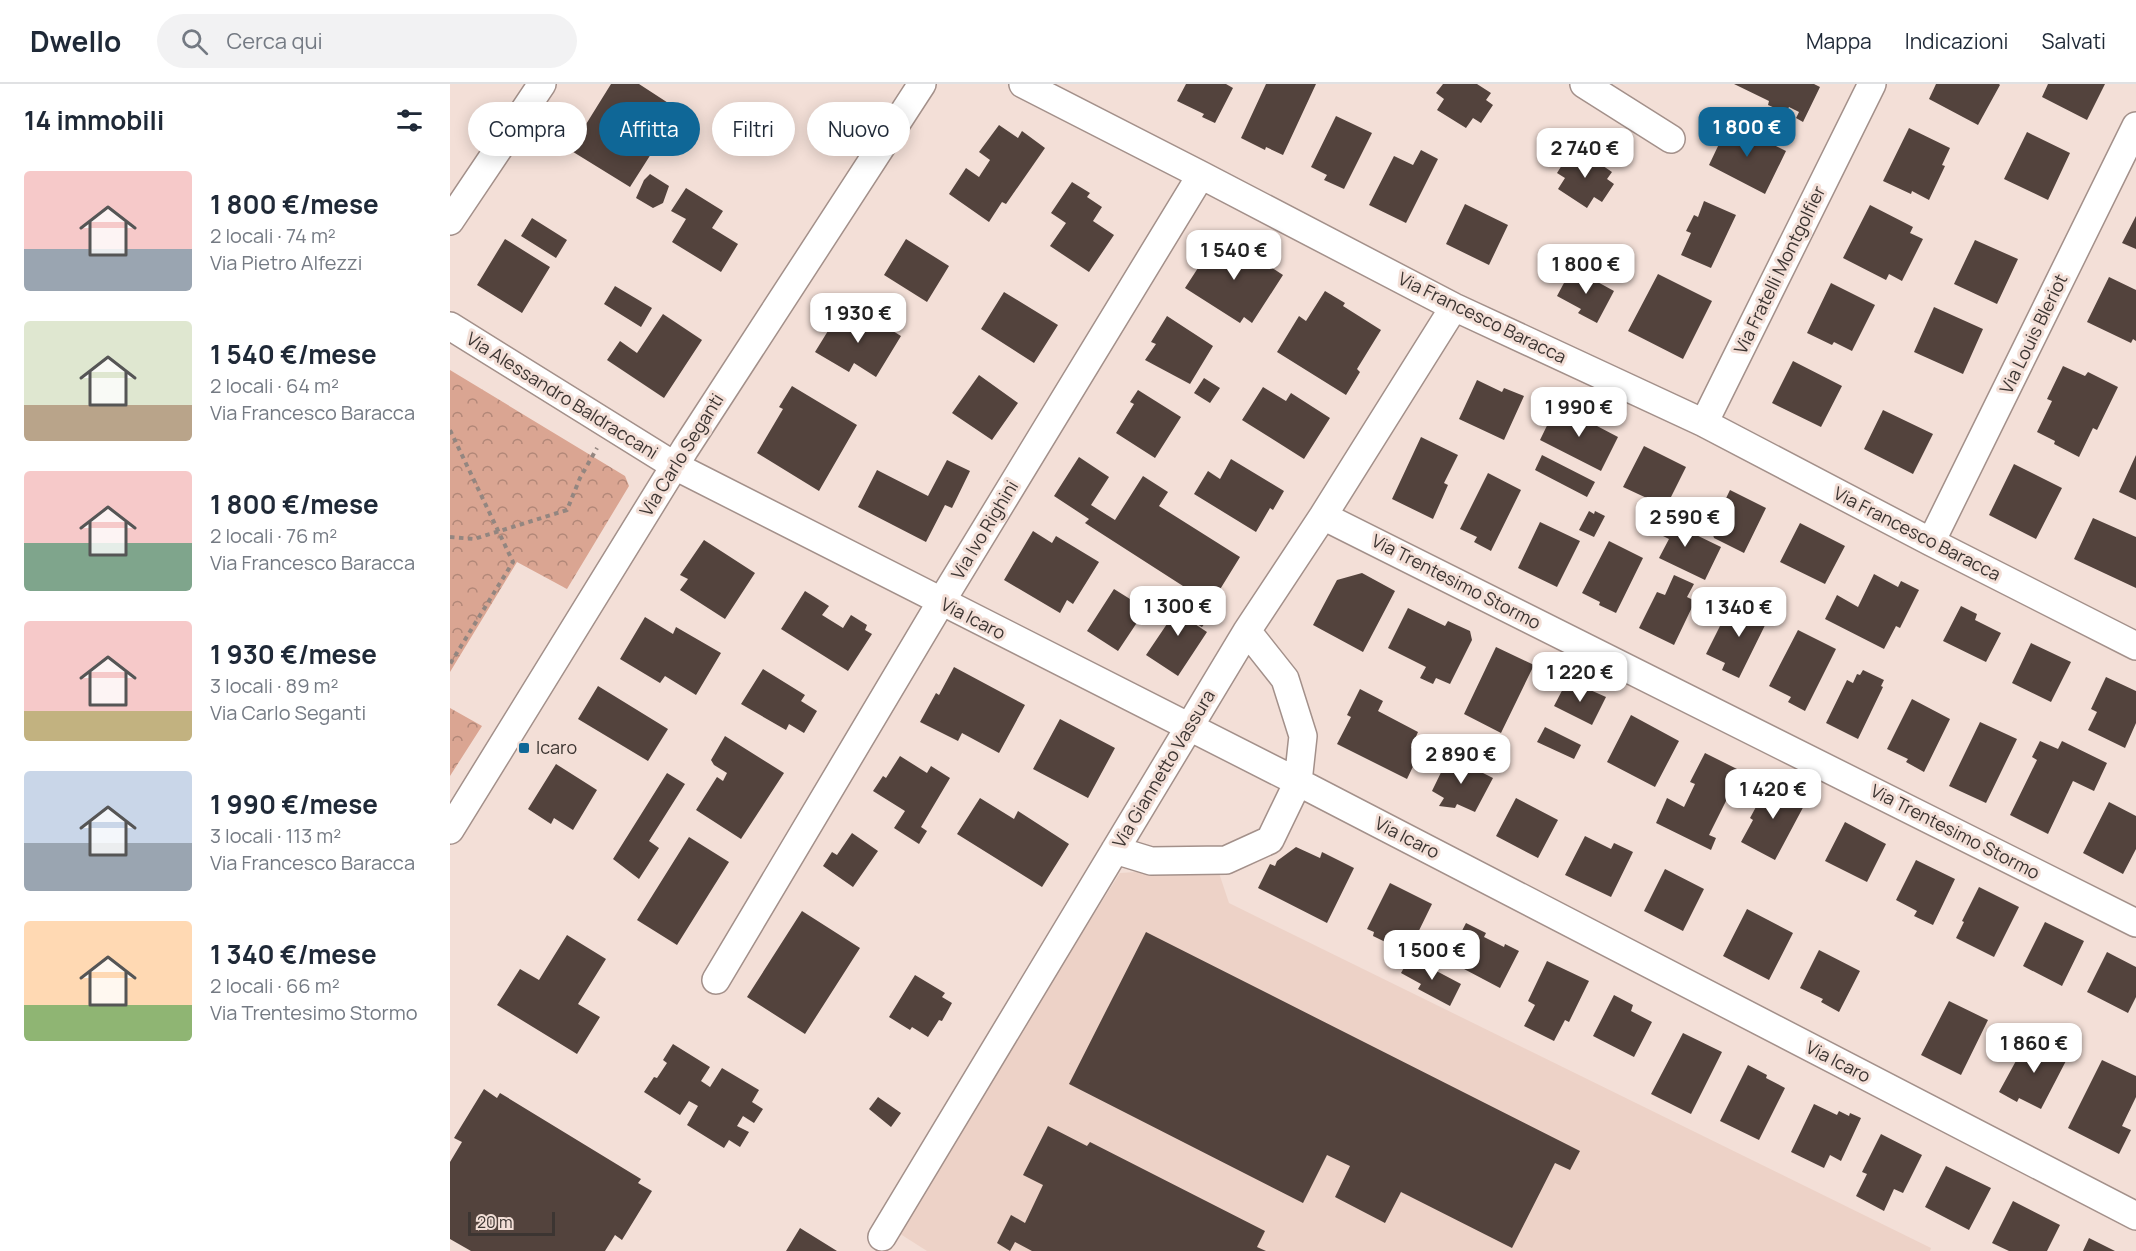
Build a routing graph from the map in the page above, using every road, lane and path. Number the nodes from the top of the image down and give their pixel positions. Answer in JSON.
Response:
{"nodes":[{"id":1,"x":542,"y":84,"type":"edge"},
{"id":2,"x":922,"y":84,"type":"edge"},
{"id":3,"x":1023,"y":84,"type":"edge"},
{"id":4,"x":1584,"y":84,"type":"edge"},
{"id":5,"x":1872,"y":84,"type":"edge"},
{"id":6,"x":2136,"y":126,"type":"edge"},
{"id":7,"x":1671,"y":140,"type":"dead end"},
{"id":8,"x":1201,"y":175,"type":"junction"},
{"id":9,"x":450,"y":221,"type":"edge"},
{"id":10,"x":1454,"y":307,"type":"junction"},
{"id":11,"x":450,"y":326,"type":"edge"},
{"id":12,"x":1704,"y":423,"type":"junction"},
{"id":13,"x":611,"y":427,"type":"junction"},
{"id":14,"x":450,"y":430,"type":"edge"},
{"id":15,"x":675,"y":466,"type":"junction"},
{"id":16,"x":1323,"y":516,"type":"junction"},
{"id":17,"x":497,"y":532,"type":"junction"},
{"id":18,"x":450,"y":537,"type":"edge"},
{"id":19,"x":1931,"y":542,"type":"junction"},
{"id":20,"x":941,"y":602,"type":"junction"},
{"id":21,"x":1247,"y":631,"type":"junction"},
{"id":22,"x":2136,"y":646,"type":"edge"},
{"id":23,"x":450,"y":664,"type":"edge"},
{"id":24,"x":1188,"y":728,"type":"junction"},
{"id":25,"x":1298,"y":782,"type":"junction"},
{"id":26,"x":450,"y":830,"type":"edge"},
{"id":27,"x":1115,"y":850,"type":"junction"},
{"id":28,"x":2136,"y":923,"type":"edge"},
{"id":29,"x":716,"y":980,"type":"dead end"},
{"id":30,"x":2136,"y":1216,"type":"edge"},
{"id":31,"x":882,"y":1237,"type":"dead end"}],
"edges":[{"from":1,"to":9,"type":"street"},
{"from":2,"to":15,"type":"street","name":"Via Carlo Seganti"},
{"from":3,"to":8,"type":"street","name":"Via Francesco Baracca"},
{"from":4,"to":7,"type":"street"},
{"from":5,"to":12,"type":"street","name":"Via Fratelli Montgolfier"},
{"from":6,"to":19,"type":"street","name":"Via Louis Bleriot"},
{"from":8,"to":10,"type":"street","name":"Via Francesco Baracca"},
{"from":8,"to":20,"type":"street","name":"Via Ivo Righini"},
{"from":10,"to":12,"type":"street","name":"Via Francesco Baracca"},
{"from":10,"to":16,"type":"street","name":"Via Giannetto Vassura"},
{"from":11,"to":13,"type":"street","name":"Via Alessandro Baldraccani"},
{"from":12,"to":19,"type":"street","name":"Via Francesco Baracca"},
{"from":13,"to":15,"type":"street","name":"Via Alessandro Baldraccani"},
{"from":13,"to":17,"type":"path"},
{"from":14,"to":17,"type":"path"},
{"from":15,"to":20,"type":"street","name":"Via Icaro"},
{"from":15,"to":26,"type":"street","name":"Via Carlo Seganti"},
{"from":16,"to":21,"type":"street","name":"Via Giannetto Vassura"},
{"from":16,"to":28,"type":"street","name":"Via Trentesimo Stormo"},
{"from":17,"to":18,"type":"path"},
{"from":17,"to":23,"type":"path"},
{"from":19,"to":22,"type":"street","name":"Via Francesco Baracca"},
{"from":20,"to":24,"type":"street","name":"Via Icaro"},
{"from":20,"to":29,"type":"street","name":"Via Ivo Righini"},
{"from":21,"to":24,"type":"street","name":"Via Giannetto Vassura"},
{"from":21,"to":25,"type":"street"},
{"from":24,"to":25,"type":"street","name":"Via Icaro"},
{"from":24,"to":27,"type":"street","name":"Via Giannetto Vassura"},
{"from":25,"to":27,"type":"street"},
{"from":25,"to":30,"type":"street","name":"Via Icaro"},
{"from":27,"to":31,"type":"street","name":"Via Giannetto Vassura"}]}
